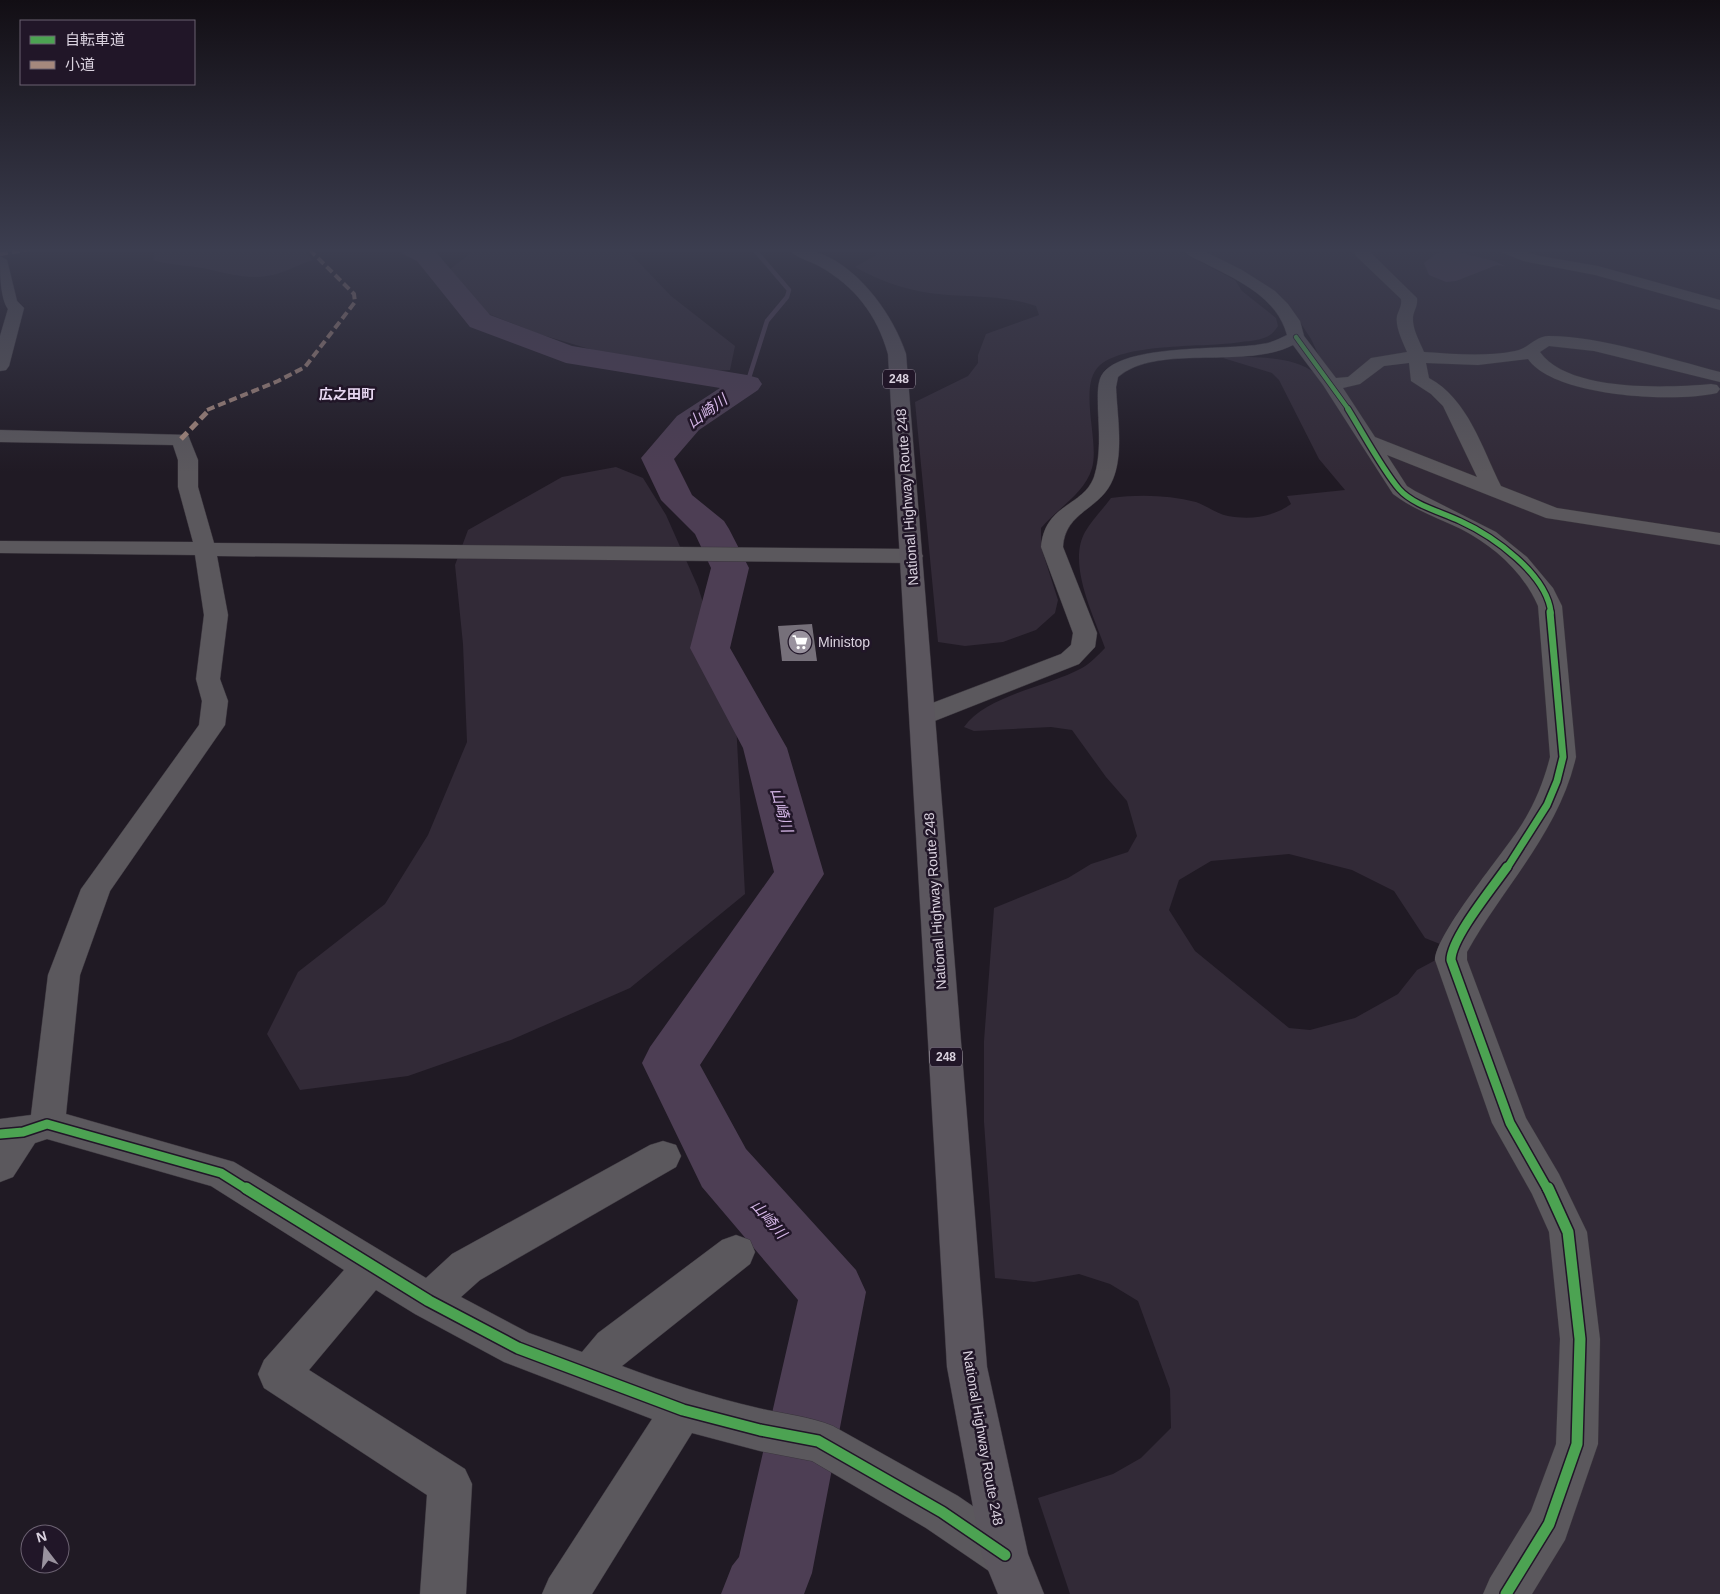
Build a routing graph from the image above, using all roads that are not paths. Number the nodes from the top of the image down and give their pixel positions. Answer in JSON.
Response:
{"nodes":[{"id":1,"x":12,"y":323,"type":"edge"},
{"id":2,"x":886,"y":323,"type":"edge"},
{"id":3,"x":1292,"y":323,"type":"edge"},
{"id":4,"x":1406,"y":323,"type":"edge"},
{"id":5,"x":1296,"y":337,"type":"junction"},
{"id":6,"x":1531,"y":351,"type":"junction"},
{"id":7,"x":1417,"y":356,"type":"junction"},
{"id":8,"x":0,"y":366,"type":"edge"},
{"id":9,"x":1331,"y":383,"type":"junction"},
{"id":10,"x":1717,"y":386,"type":"edge"},
{"id":11,"x":0,"y":436,"type":"edge"},
{"id":12,"x":1368,"y":441,"type":"junction"},
{"id":13,"x":1493,"y":490,"type":"junction"},
{"id":14,"x":1720,"y":538,"type":"edge"},
{"id":15,"x":0,"y":547,"type":"edge"},
{"id":16,"x":205,"y":548,"type":"junction"},
{"id":17,"x":912,"y":556,"type":"junction"},
{"id":18,"x":923,"y":716,"type":"junction"},
{"id":19,"x":23,"y":1130,"type":"edge"},
{"id":20,"x":663,"y":1156,"type":"dead end"},
{"id":21,"x":0,"y":1166,"type":"edge"},
{"id":22,"x":736,"y":1252,"type":"dead end"},
{"id":23,"x":372,"y":1266,"type":"junction"},
{"id":24,"x":428,"y":1301,"type":"junction"},
{"id":25,"x":590,"y":1373,"type":"junction"},
{"id":26,"x":682,"y":1410,"type":"junction"},
{"id":27,"x":1013,"y":1575,"type":"edge"},
{"id":28,"x":443,"y":1594,"type":"edge"},
{"id":29,"x":565,"y":1594,"type":"edge"},
{"id":30,"x":1506,"y":1594,"type":"edge"}],
"edges":[{"from":1,"to":8,"type":"street"},
{"from":2,"to":17,"type":"highway","name":"National Highway Route 248","number":"248"},
{"from":3,"to":5,"type":"street"},
{"from":4,"to":7,"type":"street"},
{"from":5,"to":9,"type":"street"},
{"from":5,"to":18,"type":"street"},
{"from":6,"to":7,"type":"street"},
{"from":6,"to":10,"type":"street"},
{"from":6,"to":10,"type":"street"},
{"from":7,"to":9,"type":"street"},
{"from":7,"to":13,"type":"street"},
{"from":9,"to":12,"type":"street"},
{"from":11,"to":16,"type":"street"},
{"from":12,"to":13,"type":"street"},
{"from":12,"to":30,"type":"street"},
{"from":13,"to":14,"type":"street"},
{"from":15,"to":16,"type":"street"},
{"from":16,"to":17,"type":"street"},
{"from":16,"to":19,"type":"street"},
{"from":17,"to":18,"type":"highway","name":"National Highway Route 248","number":"248"},
{"from":18,"to":27,"type":"highway","name":"National Highway Route 248","number":"248"},
{"from":19,"to":21,"type":"street"},
{"from":19,"to":23,"type":"street"},
{"from":20,"to":24,"type":"street"},
{"from":22,"to":25,"type":"street"},
{"from":23,"to":24,"type":"street"},
{"from":23,"to":28,"type":"street"},
{"from":24,"to":25,"type":"street"},
{"from":25,"to":26,"type":"street"},
{"from":26,"to":27,"type":"street"},
{"from":26,"to":29,"type":"street"}]}
